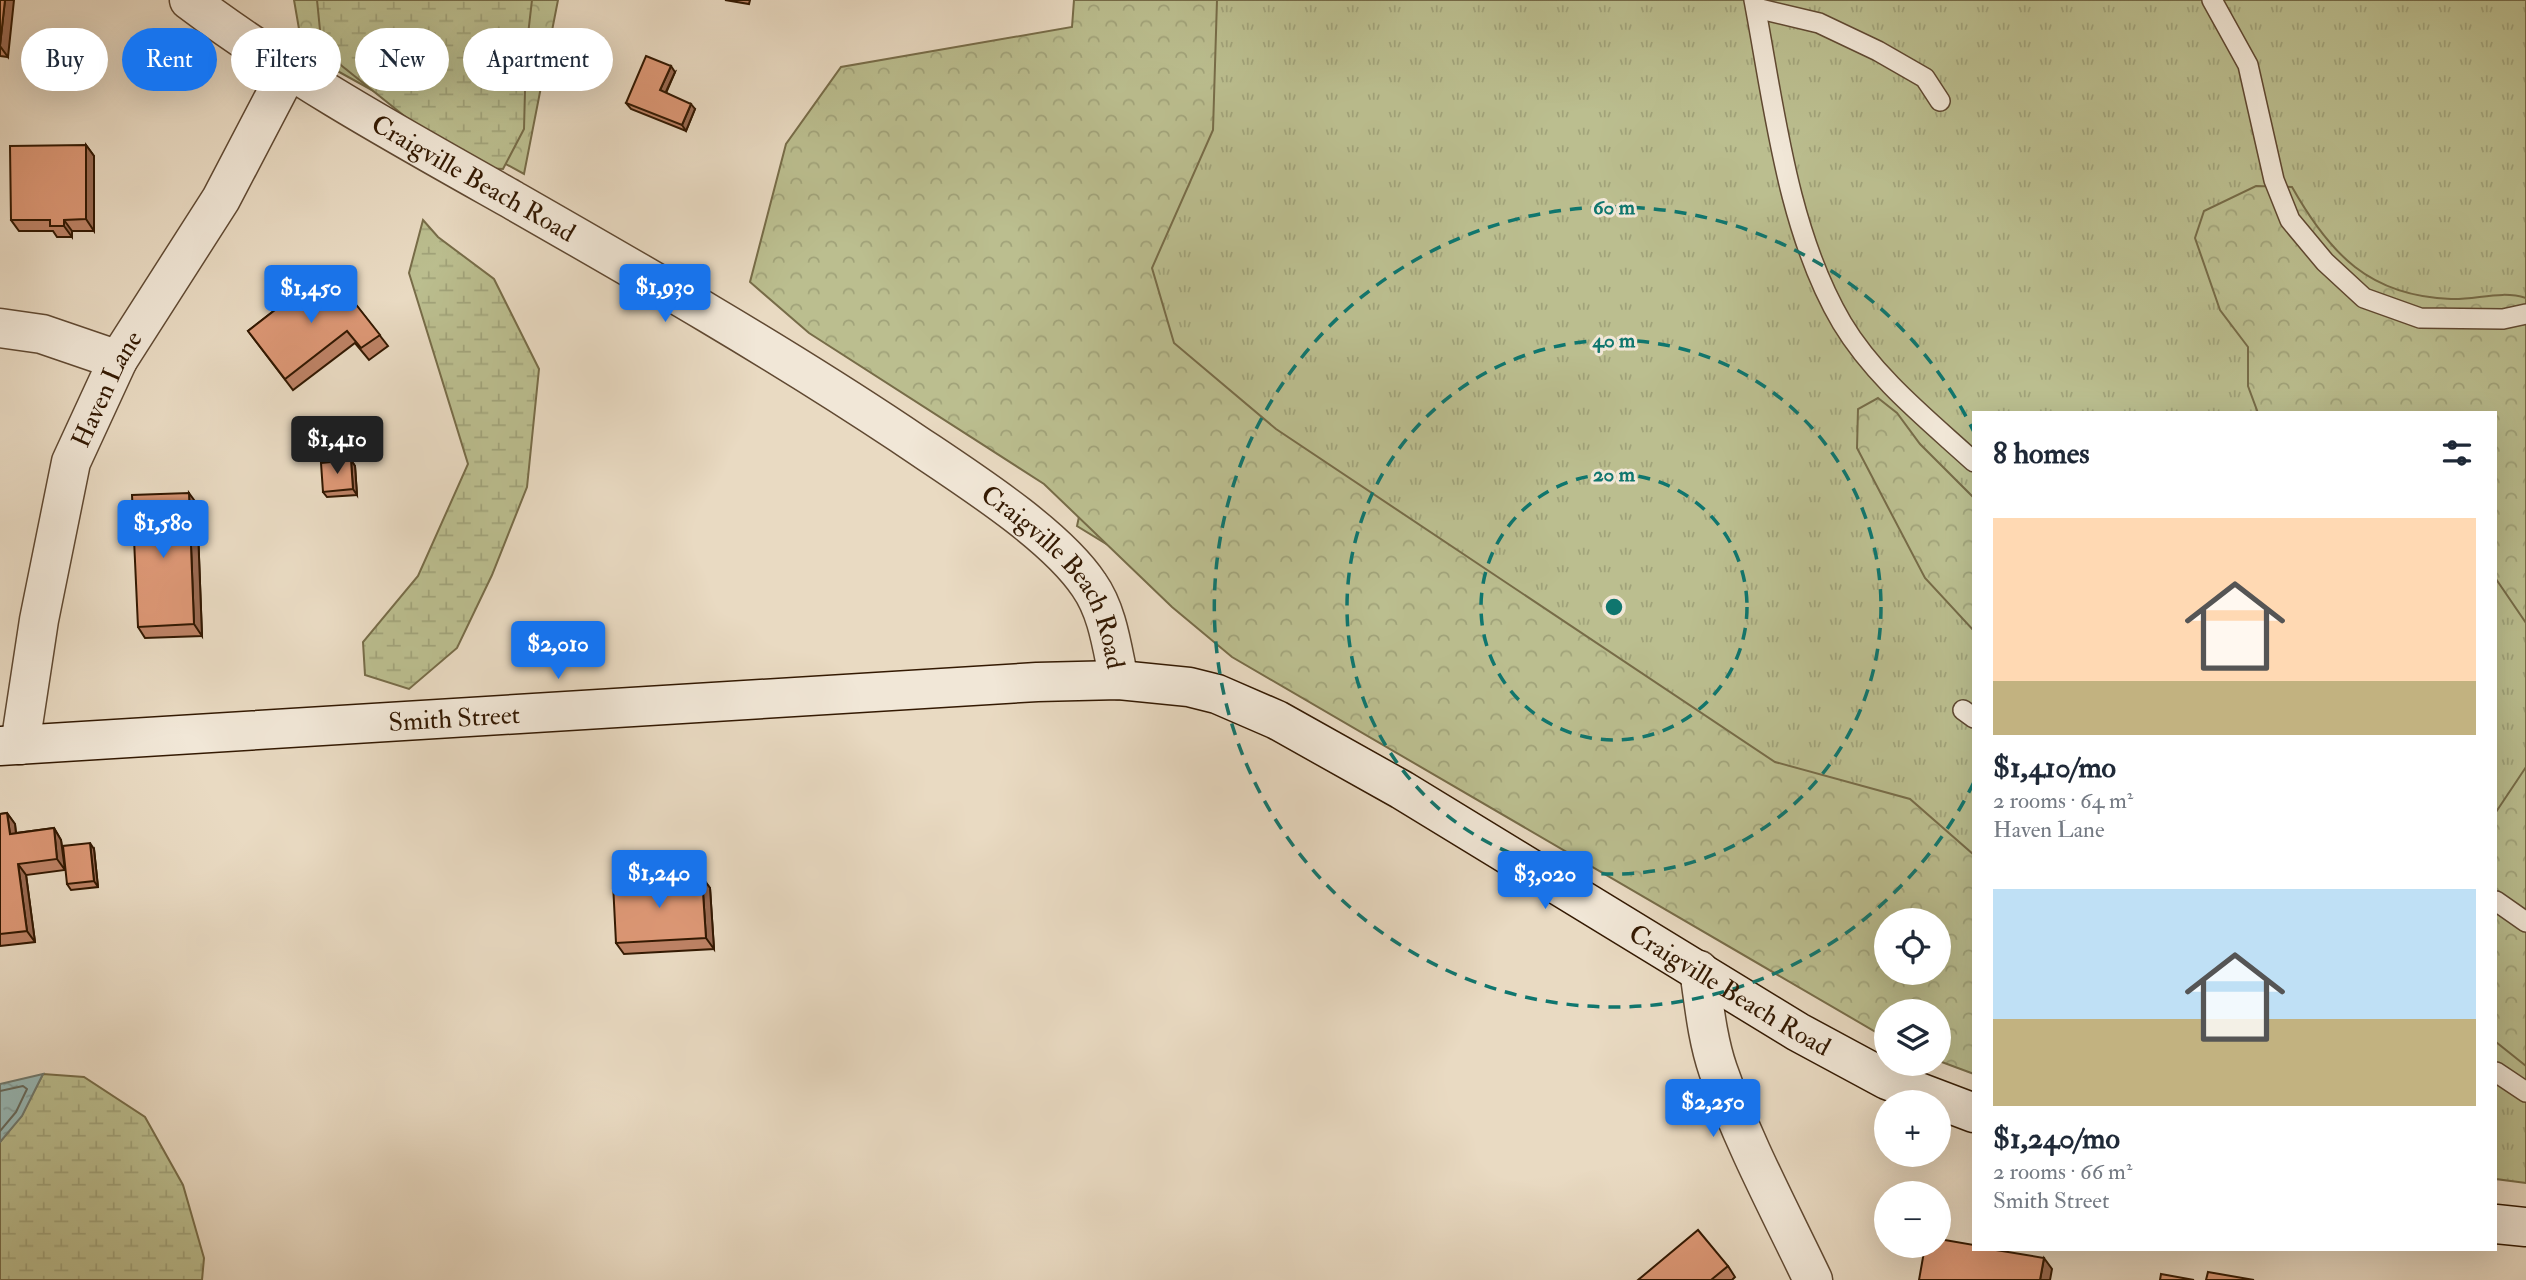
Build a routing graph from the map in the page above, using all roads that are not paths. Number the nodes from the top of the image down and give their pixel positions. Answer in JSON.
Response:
{"nodes":[{"id":1,"x":189,"y":0,"type":"edge"},
{"id":2,"x":2212,"y":0,"type":"edge"},
{"id":3,"x":1755,"y":4,"type":"edge"},
{"id":4,"x":231,"y":29,"type":"edge"},
{"id":5,"x":277,"y":91,"type":"edge"},
{"id":6,"x":326,"y":91,"type":"edge"},
{"id":7,"x":1940,"y":101,"type":"dead end"},
{"id":8,"x":2526,"y":314,"type":"edge"},
{"id":9,"x":0,"y":328,"type":"edge"},
{"id":10,"x":118,"y":360,"type":"junction"},
{"id":11,"x":1972,"y":459,"type":"edge"},
{"id":12,"x":1119,"y":680,"type":"junction"},
{"id":13,"x":10,"y":745,"type":"edge"},
{"id":14,"x":2497,"y":902,"type":"edge"},
{"id":15,"x":2526,"y":922,"type":"edge"},
{"id":16,"x":1699,"y":970,"type":"junction"},
{"id":17,"x":2497,"y":1073,"type":"edge"},
{"id":18,"x":2526,"y":1091,"type":"edge"},
{"id":19,"x":1972,"y":1112,"type":"edge"},
{"id":20,"x":2497,"y":1224,"type":"edge"},
{"id":21,"x":2526,"y":1227,"type":"edge"},
{"id":22,"x":1813,"y":1280,"type":"edge"}],
"edges":[{"from":1,"to":4,"type":"street","name":"Craigville Beach Road"},
{"from":2,"to":8,"type":"lane"},
{"from":3,"to":7,"type":"lane"},
{"from":3,"to":11,"type":"lane"},
{"from":5,"to":10,"type":"street","name":"Haven Lane"},
{"from":6,"to":12,"type":"street","name":"Craigville Beach Road"},
{"from":9,"to":10,"type":"street"},
{"from":10,"to":13,"type":"street","name":"Haven Lane"},
{"from":12,"to":13,"type":"street","name":"Smith Street"},
{"from":12,"to":16,"type":"street","name":"Craigville Beach Road"},
{"from":14,"to":15,"type":"lane"},
{"from":16,"to":19,"type":"street","name":"Craigville Beach Road"},
{"from":16,"to":22,"type":"street"},
{"from":17,"to":18,"type":"lane"},
{"from":20,"to":21,"type":"street"}]}
